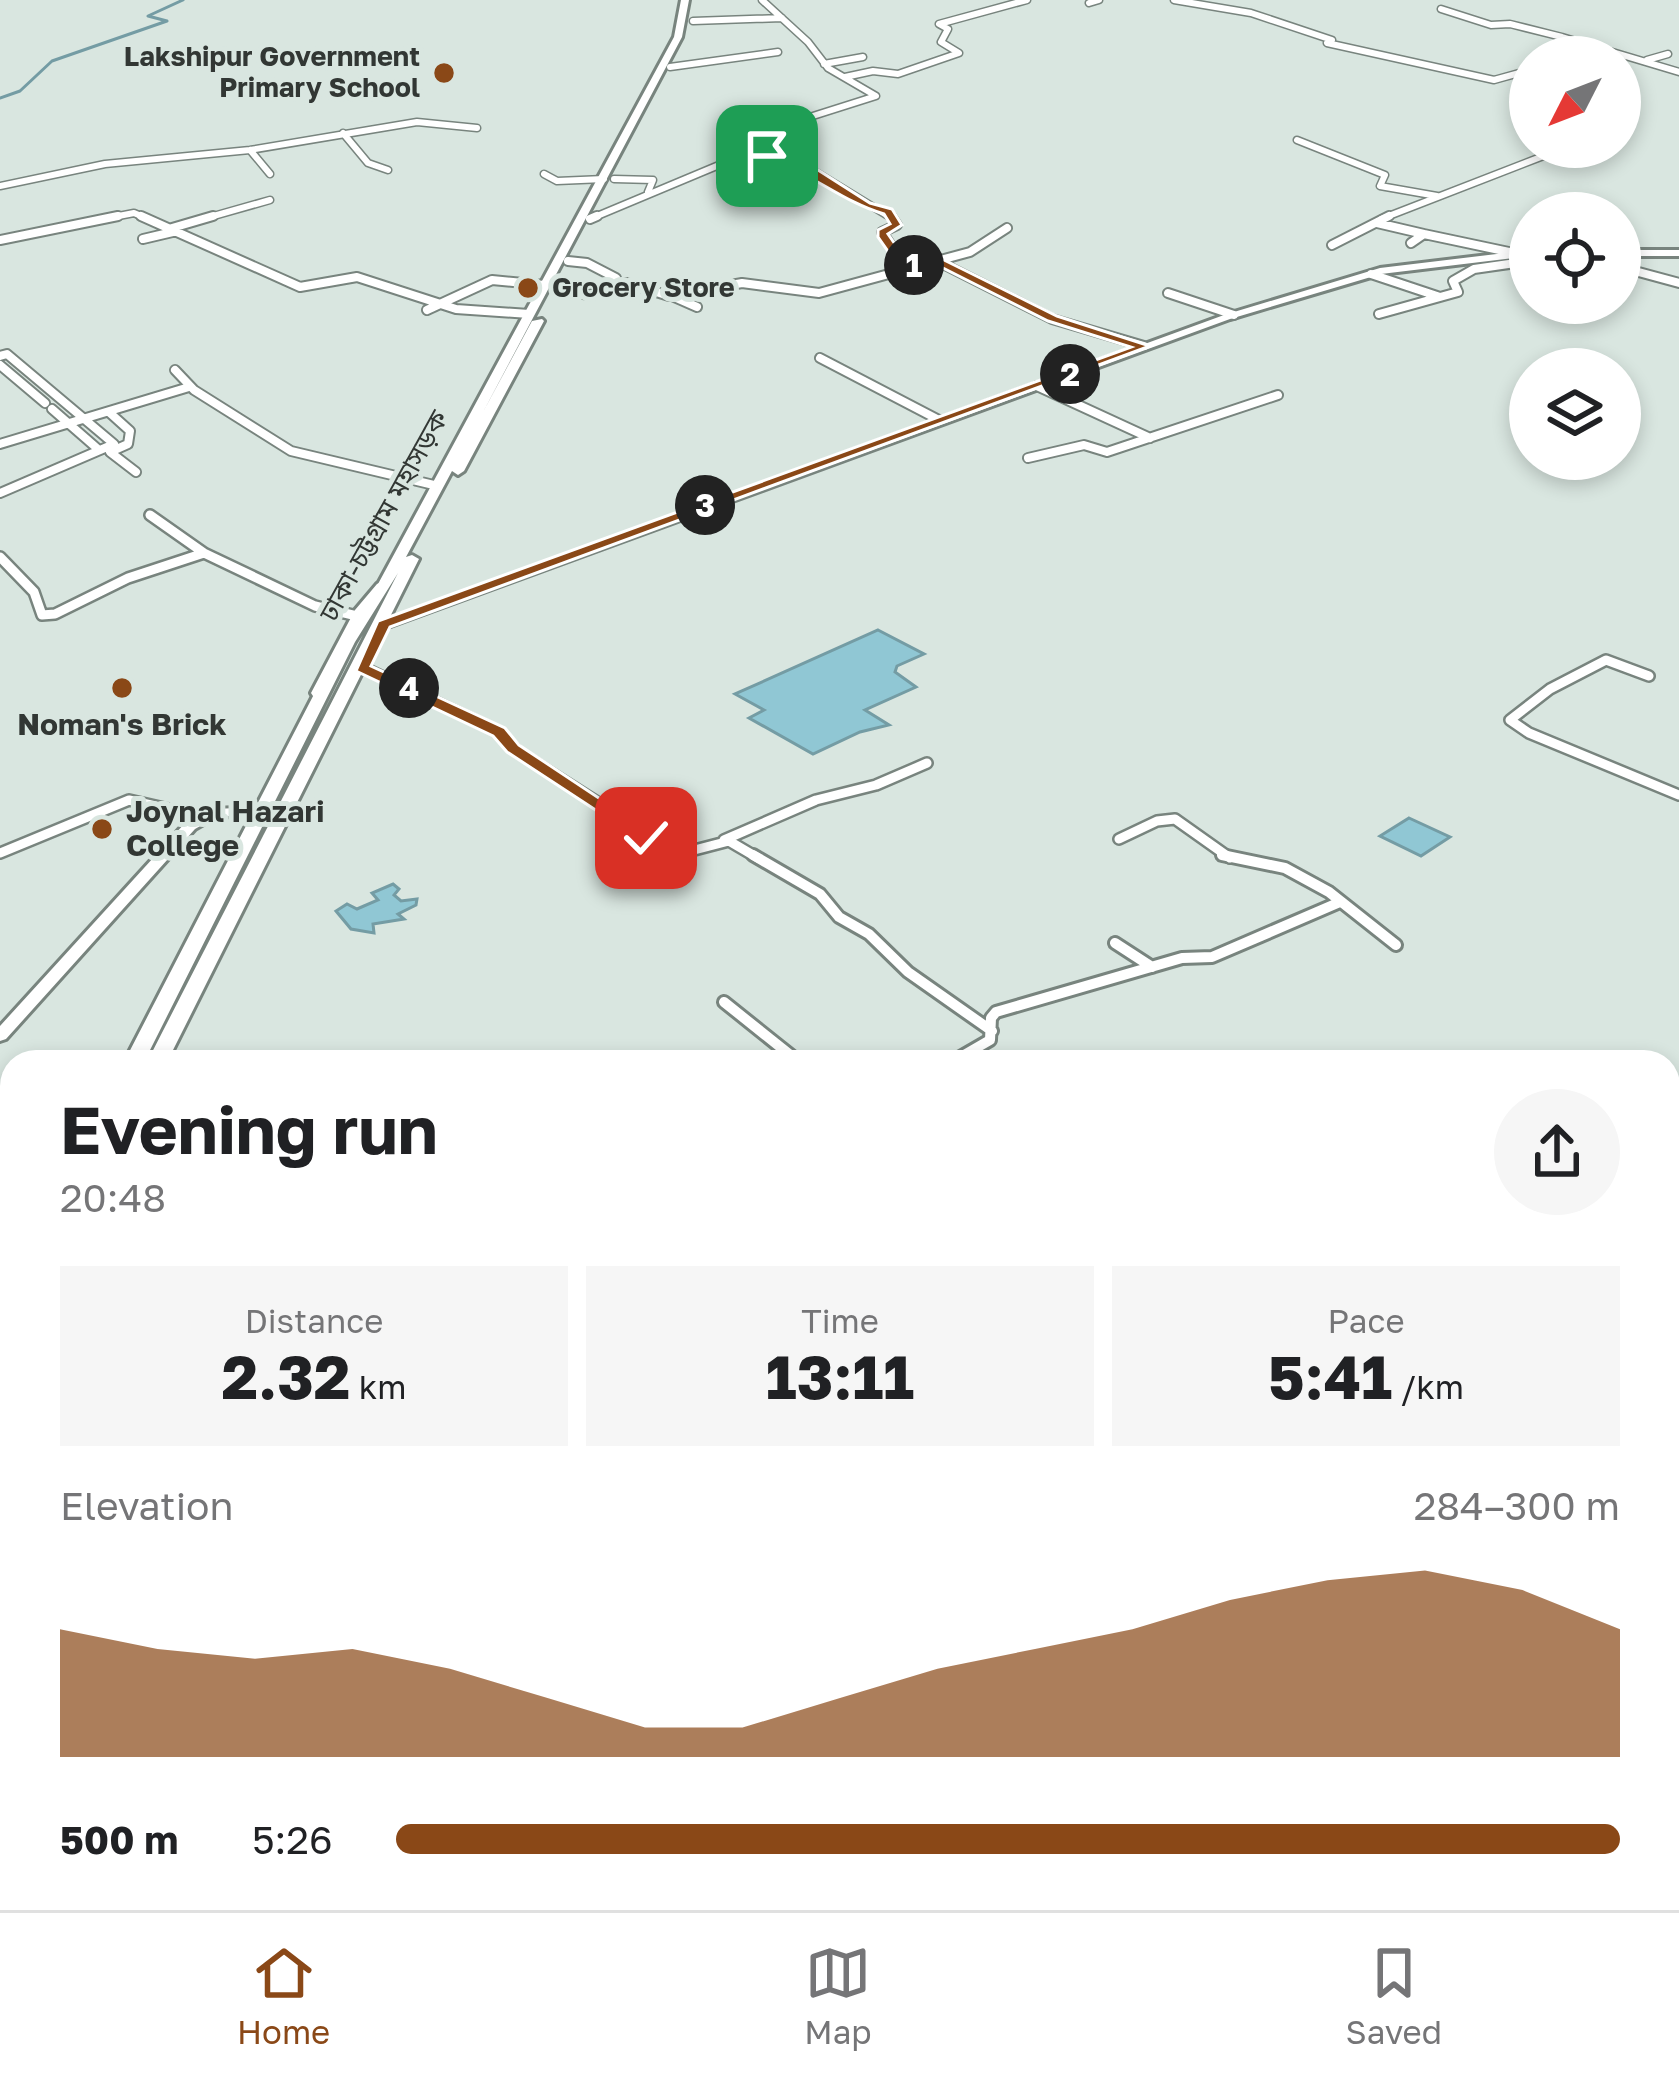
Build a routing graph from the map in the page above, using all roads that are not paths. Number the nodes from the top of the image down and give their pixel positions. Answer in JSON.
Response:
{"nodes":[{"id":1,"x":690,"y":0,"type":"edge"},
{"id":2,"x":762,"y":0,"type":"edge"},
{"id":3,"x":1027,"y":0,"type":"edge"},
{"id":4,"x":1099,"y":0,"type":"edge"},
{"id":5,"x":1174,"y":0,"type":"edge"},
{"id":6,"x":1089,"y":3,"type":"dead end"},
{"id":7,"x":1010,"y":4,"type":"junction"},
{"id":8,"x":1441,"y":9,"type":"dead end"},
{"id":9,"x":1030,"y":11,"type":"dead end"},
{"id":10,"x":782,"y":18,"type":"junction"},
{"id":11,"x":693,"y":21,"type":"junction"},
{"id":12,"x":1499,"y":23,"type":"dead end"},
{"id":13,"x":1510,"y":24,"type":"junction"},
{"id":14,"x":1555,"y":36,"type":"edge"},
{"id":15,"x":778,"y":52,"type":"dead end"},
{"id":16,"x":1668,"y":54,"type":"dead end"},
{"id":17,"x":863,"y":57,"type":"dead end"},
{"id":18,"x":1641,"y":60,"type":"edge"},
{"id":19,"x":1644,"y":61,"type":"junction"},
{"id":20,"x":824,"y":64,"type":"junction"},
{"id":21,"x":670,"y":67,"type":"junction"},
{"id":22,"x":1679,"y":72,"type":"edge"},
{"id":23,"x":1509,"y":76,"type":"edge"},
{"id":24,"x":845,"y":77,"type":"junction"},
{"id":25,"x":476,"y":128,"type":"dead end"},
{"id":26,"x":343,"y":133,"type":"junction"},
{"id":27,"x":1297,"y":140,"type":"dead end"},
{"id":28,"x":250,"y":150,"type":"junction"},
{"id":29,"x":743,"y":152,"type":"junction"},
{"id":30,"x":1511,"y":168,"type":"edge"},
{"id":31,"x":388,"y":170,"type":"dead end"},
{"id":32,"x":270,"y":174,"type":"dead end"},
{"id":33,"x":544,"y":174,"type":"dead end"},
{"id":34,"x":609,"y":179,"type":"junction"},
{"id":35,"x":0,"y":186,"type":"edge"},
{"id":36,"x":648,"y":192,"type":"junction"},
{"id":37,"x":1437,"y":196,"type":"junction"},
{"id":38,"x":270,"y":200,"type":"dead end"},
{"id":39,"x":590,"y":219,"type":"junction"},
{"id":40,"x":1374,"y":222,"type":"junction"},
{"id":41,"x":1007,"y":228,"type":"dead end"},
{"id":42,"x":175,"y":230,"type":"junction"},
{"id":43,"x":1424,"y":233,"type":"junction"},
{"id":44,"x":0,"y":239,"type":"edge"},
{"id":45,"x":143,"y":239,"type":"dead end"},
{"id":46,"x":1411,"y":243,"type":"dead end"},
{"id":47,"x":1331,"y":245,"type":"dead end"},
{"id":48,"x":1509,"y":252,"type":"joint"},
{"id":49,"x":1641,"y":253,"type":"edge"},
{"id":50,"x":1679,"y":253,"type":"edge"},
{"id":51,"x":936,"y":260,"type":"junction"},
{"id":52,"x":1509,"y":261,"type":"edge"},
{"id":53,"x":568,"y":262,"type":"junction"},
{"id":54,"x":905,"y":267,"type":"junction"},
{"id":55,"x":1641,"y":273,"type":"edge"},
{"id":56,"x":1371,"y":274,"type":"junction"},
{"id":57,"x":616,"y":278,"type":"dead end"},
{"id":58,"x":1679,"y":283,"type":"edge"},
{"id":59,"x":550,"y":287,"type":"junction"},
{"id":60,"x":1168,"y":293,"type":"dead end"},
{"id":61,"x":669,"y":296,"type":"junction"},
{"id":62,"x":1440,"y":298,"type":"junction"},
{"id":63,"x":439,"y":304,"type":"junction"},
{"id":64,"x":697,"y":307,"type":"dead end"},
{"id":65,"x":427,"y":310,"type":"dead end"},
{"id":66,"x":529,"y":314,"type":"junction"},
{"id":67,"x":1379,"y":314,"type":"dead end"},
{"id":68,"x":1234,"y":315,"type":"junction"},
{"id":69,"x":1144,"y":346,"type":"junction"},
{"id":70,"x":0,"y":356,"type":"edge"},
{"id":71,"x":820,"y":358,"type":"dead end"},
{"id":72,"x":0,"y":365,"type":"edge"},
{"id":73,"x":175,"y":370,"type":"dead end"},
{"id":74,"x":505,"y":372,"type":"junction"},
{"id":75,"x":1037,"y":386,"type":"junction"},
{"id":76,"x":189,"y":387,"type":"junction"},
{"id":77,"x":1278,"y":395,"type":"dead end"},
{"id":78,"x":110,"y":413,"type":"junction"},
{"id":79,"x":82,"y":416,"type":"junction"},
{"id":80,"x":68,"y":420,"type":"junction"},
{"id":81,"x":940,"y":420,"type":"junction"},
{"id":82,"x":1150,"y":438,"type":"junction"},
{"id":83,"x":0,"y":444,"type":"edge"},
{"id":84,"x":99,"y":450,"type":"junction"},
{"id":85,"x":1028,"y":458,"type":"dead end"},
{"id":86,"x":136,"y":472,"type":"dead end"},
{"id":87,"x":438,"y":486,"type":"junction"},
{"id":88,"x":0,"y":493,"type":"edge"},
{"id":89,"x":150,"y":515,"type":"dead end"},
{"id":90,"x":204,"y":553,"type":"junction"},
{"id":91,"x":0,"y":557,"type":"edge"},
{"id":92,"x":393,"y":583,"type":"junction"},
{"id":93,"x":357,"y":616,"type":"junction"},
{"id":94,"x":387,"y":619,"type":"junction"},
{"id":95,"x":362,"y":668,"type":"junction"},
{"id":96,"x":1649,"y":676,"type":"dead end"},
{"id":97,"x":324,"y":709,"type":"junction"},
{"id":98,"x":927,"y":763,"type":"dead end"},
{"id":99,"x":279,"y":782,"type":"junction"},
{"id":100,"x":298,"y":784,"type":"junction"},
{"id":101,"x":1679,"y":795,"type":"edge"},
{"id":102,"x":263,"y":812,"type":"junction"},
{"id":103,"x":204,"y":817,"type":"junction"},
{"id":104,"x":1119,"y":839,"type":"dead end"},
{"id":105,"x":724,"y":840,"type":"junction"},
{"id":106,"x":0,"y":853,"type":"edge"},
{"id":107,"x":229,"y":876,"type":"junction"},
{"id":108,"x":250,"y":879,"type":"junction"},
{"id":109,"x":218,"y":898,"type":"junction"},
{"id":110,"x":240,"y":898,"type":"junction"},
{"id":111,"x":1340,"y":902,"type":"junction"},
{"id":112,"x":1115,"y":943,"type":"dead end"},
{"id":113,"x":1396,"y":945,"type":"dead end"},
{"id":114,"x":1152,"y":967,"type":"junction"},
{"id":115,"x":724,"y":1002,"type":"dead end"},
{"id":116,"x":992,"y":1031,"type":"junction"},
{"id":117,"x":0,"y":1036,"type":"edge"},
{"id":118,"x":140,"y":1050,"type":"edge"},
{"id":119,"x":163,"y":1050,"type":"edge"},
{"id":120,"x":785,"y":1050,"type":"edge"},
{"id":121,"x":972,"y":1050,"type":"edge"}],
"edges":[{"from":1,"to":11,"type":"highway","name":"ঢাকা-চট্টগ্রাম মহাসড়ক"},
{"from":1,"to":34,"type":"highway","name":"ঢাকা-চট্টগ্রাম মহাসড়ক"},
{"from":2,"to":10,"type":"street"},
{"from":3,"to":7,"type":"street"},
{"from":4,"to":6,"type":"street"},
{"from":5,"to":23,"type":"street"},
{"from":7,"to":9,"type":"street"},
{"from":7,"to":24,"type":"street"},
{"from":8,"to":13,"type":"street"},
{"from":10,"to":11,"type":"street"},
{"from":10,"to":20,"type":"street"},
{"from":11,"to":21,"type":"highway","name":"ঢাকা-চট্টগ্রাম মহাসড়ক"},
{"from":12,"to":13,"type":"street"},
{"from":13,"to":14,"type":"street"},
{"from":15,"to":21,"type":"street"},
{"from":16,"to":19,"type":"street"},
{"from":17,"to":20,"type":"street"},
{"from":18,"to":19,"type":"street"},
{"from":19,"to":22,"type":"street"},
{"from":20,"to":24,"type":"street"},
{"from":21,"to":34,"type":"highway","name":"ঢাকা-চট্টগ্রাম মহাসড়ক"},
{"from":24,"to":29,"type":"street"},
{"from":25,"to":26,"type":"street"},
{"from":26,"to":28,"type":"street"},
{"from":26,"to":31,"type":"street"},
{"from":27,"to":37,"type":"street"},
{"from":28,"to":32,"type":"street"},
{"from":28,"to":35,"type":"street"},
{"from":29,"to":36,"type":"street"},
{"from":29,"to":54,"type":"street"},
{"from":30,"to":37,"type":"street"},
{"from":33,"to":34,"type":"street"},
{"from":34,"to":36,"type":"street"},
{"from":34,"to":39,"type":"highway","name":"ঢাকা-চট্টগ্রাম মহাসড়ক"},
{"from":34,"to":59,"type":"highway","name":"ঢাকা-চট্টগ্রাম মহাসড়ক"},
{"from":36,"to":39,"type":"street"},
{"from":37,"to":40,"type":"street"},
{"from":38,"to":42,"type":"street"},
{"from":39,"to":53,"type":"highway","name":"ঢাকা-চট্টগ্রাম মহাসড়ক"},
{"from":40,"to":43,"type":"street"},
{"from":40,"to":47,"type":"street"},
{"from":41,"to":51,"type":"street"},
{"from":42,"to":44,"type":"street"},
{"from":42,"to":45,"type":"street"},
{"from":42,"to":63,"type":"street"},
{"from":43,"to":46,"type":"street"},
{"from":43,"to":48,"type":"street"},
{"from":48,"to":56,"type":"main road"},
{"from":49,"to":50,"type":"main road"},
{"from":51,"to":54,"type":"street"},
{"from":51,"to":69,"type":"street"},
{"from":52,"to":62,"type":"street"},
{"from":53,"to":57,"type":"street"},
{"from":53,"to":59,"type":"highway","name":"ঢাকা-চট্টগ্রাম মহাসড়ক"},
{"from":54,"to":61,"type":"street"},
{"from":55,"to":58,"type":"street"},
{"from":56,"to":62,"type":"street"},
{"from":56,"to":68,"type":"main road"},
{"from":59,"to":61,"type":"street"},
{"from":59,"to":63,"type":"street"},
{"from":59,"to":66,"type":"highway","name":"ঢাকা-চট্টগ্রাম মহাসড়ক"},
{"from":59,"to":74,"type":"highway","name":"ঢাকা-চট্টগ্রাম মহাসড়ক"},
{"from":60,"to":68,"type":"street"},
{"from":61,"to":64,"type":"street"},
{"from":62,"to":67,"type":"street"},
{"from":63,"to":65,"type":"street"},
{"from":63,"to":66,"type":"street"},
{"from":66,"to":74,"type":"highway","name":"ঢাকা-চট্টগ্রাম মহাসড়ক"},
{"from":68,"to":69,"type":"main road"},
{"from":69,"to":75,"type":"main road"},
{"from":70,"to":79,"type":"street"},
{"from":71,"to":81,"type":"street"},
{"from":72,"to":80,"type":"street"},
{"from":73,"to":76,"type":"street"},
{"from":74,"to":87,"type":"highway","name":"ঢাকা-চট্টগ্রাম মহাসড়ক"},
{"from":74,"to":92,"type":"highway","name":"ঢাকা-চট্টগ্রাম মহাসড়ক"},
{"from":75,"to":81,"type":"main road"},
{"from":75,"to":82,"type":"street"},
{"from":76,"to":78,"type":"street"},
{"from":76,"to":87,"type":"street"},
{"from":77,"to":82,"type":"street"},
{"from":78,"to":79,"type":"street"},
{"from":78,"to":86,"type":"street"},
{"from":79,"to":80,"type":"street"},
{"from":79,"to":84,"type":"street"},
{"from":80,"to":83,"type":"street"},
{"from":80,"to":84,"type":"street"},
{"from":81,"to":94,"type":"main road"},
{"from":82,"to":85,"type":"street"},
{"from":84,"to":88,"type":"street"},
{"from":87,"to":92,"type":"highway","name":"ঢাকা-চট্টগ্রাম মহাসড়ক"},
{"from":89,"to":90,"type":"street"},
{"from":90,"to":91,"type":"street"},
{"from":90,"to":93,"type":"street"},
{"from":92,"to":93,"type":"main road"},
{"from":92,"to":94,"type":"main road"},
{"from":92,"to":97,"type":"highway","name":"ঢাকা-চট্টগ্রাম মহাসড়ক"},
{"from":93,"to":97,"type":"main road"},
{"from":94,"to":95,"type":"main road"},
{"from":95,"to":97,"type":"main road"},
{"from":95,"to":105,"type":"street"},
{"from":96,"to":101,"type":"street"},
{"from":97,"to":99,"type":"highway","name":"ঢাকা-চট্টগ্রাম মহাসড়ক"},
{"from":97,"to":100,"type":"highway","name":"ঢাকা-চট্টগ্রাম মহাসড়ক"},
{"from":98,"to":105,"type":"street"},
{"from":99,"to":100,"type":"highway"},
{"from":99,"to":102,"type":"highway","name":"ঢাকা-চট্টগ্রাম মহাসড়ক"},
{"from":100,"to":108,"type":"highway","name":"ঢাকা-চট্টগ্রাম মহাসড়ক"},
{"from":102,"to":103,"type":"main road"},
{"from":102,"to":107,"type":"highway","name":"ঢাকা-চট্টগ্রাম মহাসড়ক"},
{"from":103,"to":106,"type":"street"},
{"from":103,"to":117,"type":"main road"},
{"from":104,"to":111,"type":"street"},
{"from":105,"to":116,"type":"street"},
{"from":107,"to":108,"type":"highway"},
{"from":107,"to":109,"type":"highway","name":"ঢাকা-চট্টগ্রাম মহাসড়ক"},
{"from":108,"to":110,"type":"highway","name":"ঢাকা-চট্টগ্রাম মহাসড়ক"},
{"from":109,"to":110,"type":"highway"},
{"from":109,"to":118,"type":"highway","name":"ঢাকা-চট্টগ্রাম মহাসড়ক"},
{"from":110,"to":119,"type":"highway","name":"ঢাকা-চট্টগ্রাম মহাসড়ক"},
{"from":111,"to":113,"type":"street"},
{"from":111,"to":114,"type":"street"},
{"from":112,"to":114,"type":"street"},
{"from":114,"to":116,"type":"street"},
{"from":115,"to":120,"type":"street"},
{"from":116,"to":121,"type":"street"}]}
